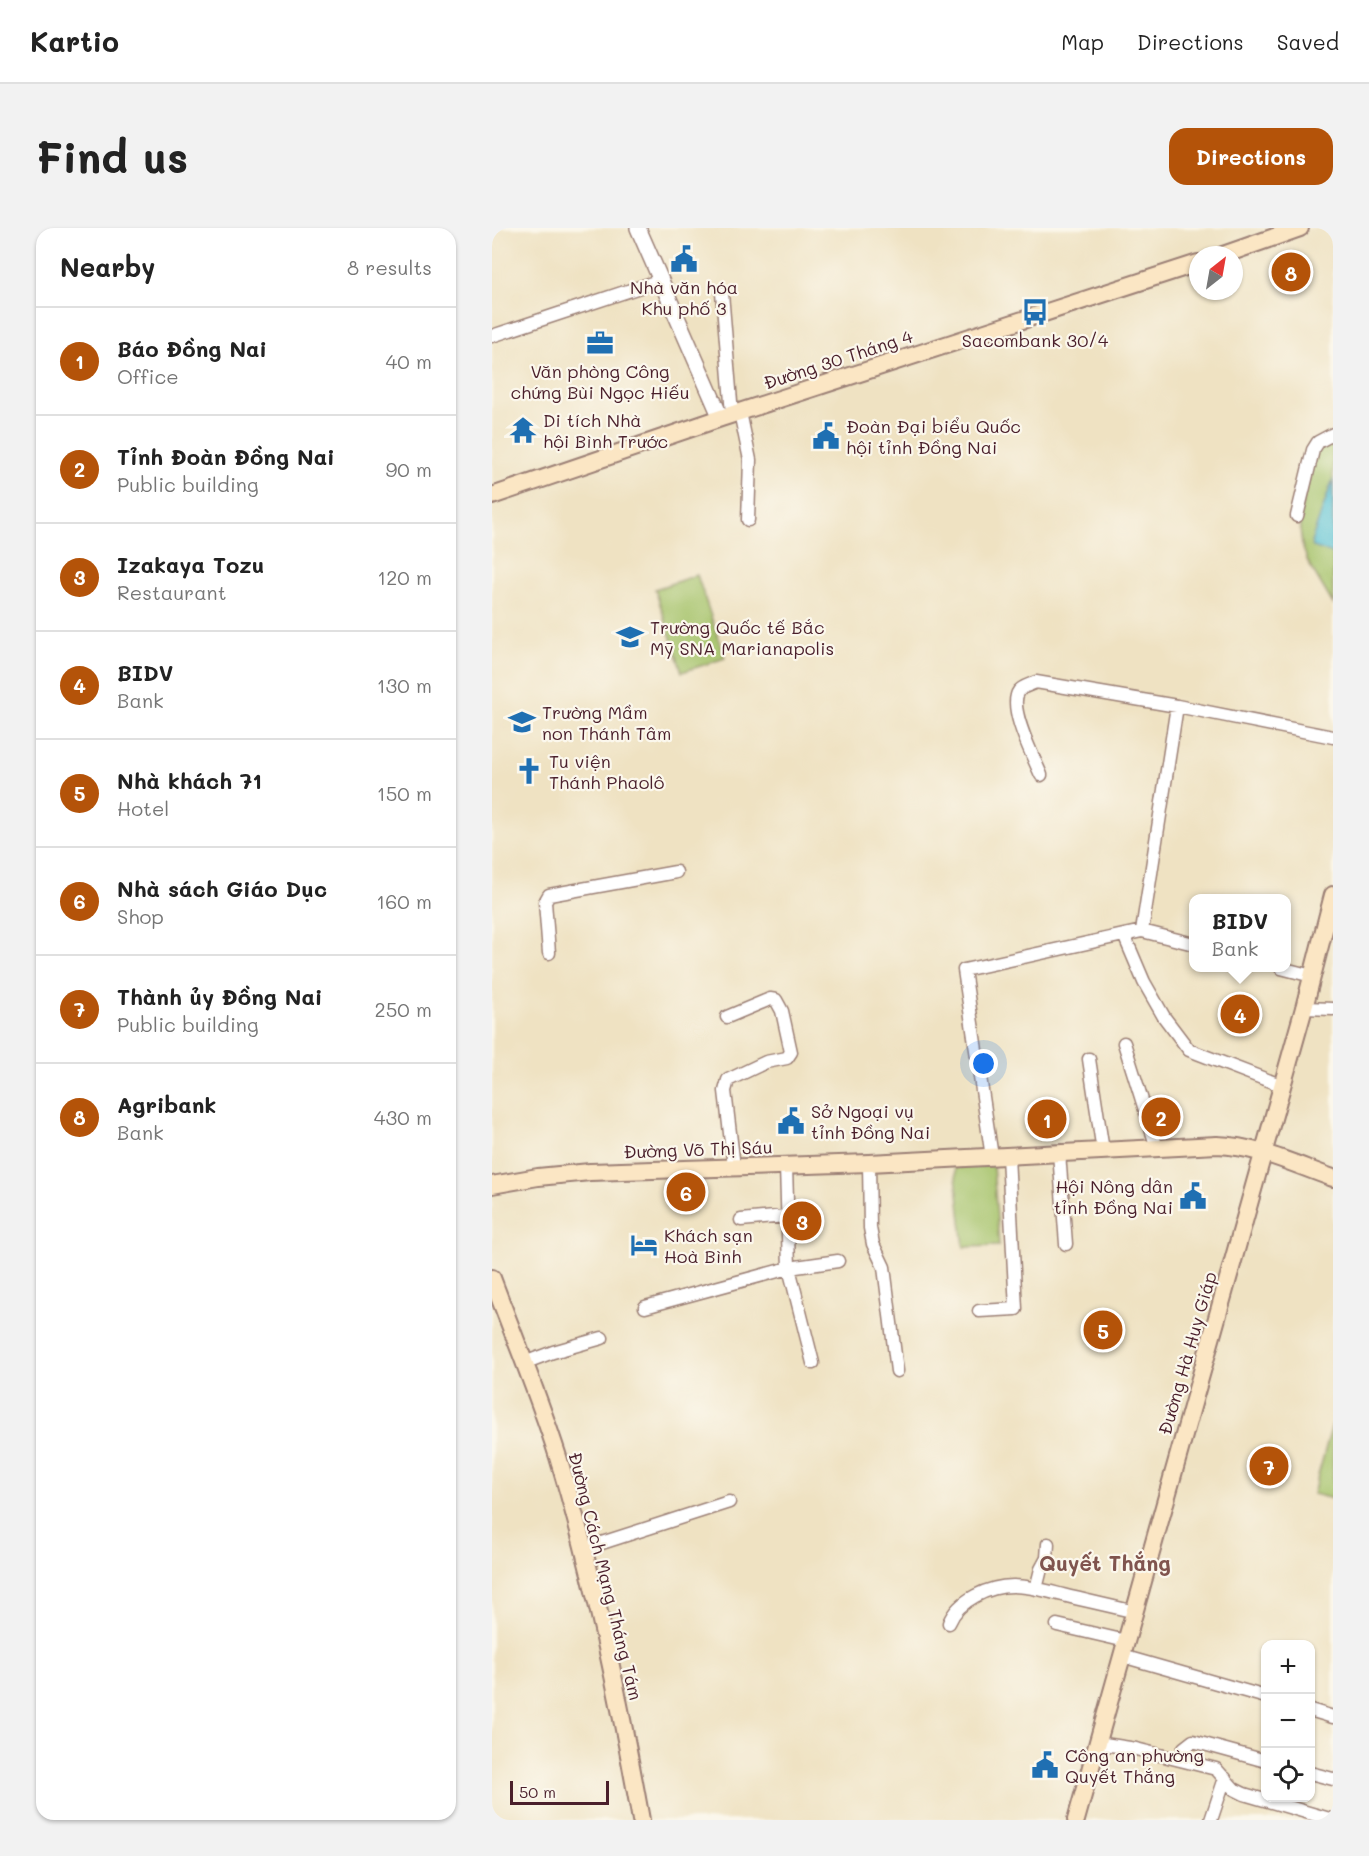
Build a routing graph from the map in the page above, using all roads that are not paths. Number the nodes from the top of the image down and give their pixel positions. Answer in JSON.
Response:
{"nodes":[{"id":1,"x":638,"y":228,"type":"edge"},
{"id":2,"x":1300,"y":228,"type":"edge"},
{"id":3,"x":1243,"y":248,"type":"edge"},
{"id":4,"x":1189,"y":266,"type":"edge"},
{"id":5,"x":661,"y":280,"type":"junction"},
{"id":6,"x":722,"y":293,"type":"dead end"},
{"id":7,"x":492,"y":336,"type":"edge"},
{"id":8,"x":731,"y":415,"type":"junction"},
{"id":9,"x":1333,"y":434,"type":"edge"},
{"id":10,"x":492,"y":496,"type":"edge"},
{"id":11,"x":1297,"y":516,"type":"dead end"},
{"id":12,"x":748,"y":520,"type":"dead end"},
{"id":13,"x":1177,"y":706,"type":"junction"},
{"id":14,"x":1333,"y":737,"type":"edge"},
{"id":15,"x":1041,"y":776,"type":"dead end"},
{"id":16,"x":676,"y":872,"type":"dead end"},
{"id":17,"x":1333,"y":895,"type":"edge"},
{"id":18,"x":1142,"y":931,"type":"junction"},
{"id":19,"x":1124,"y":935,"type":"junction"},
{"id":20,"x":1189,"y":943,"type":"edge"},
{"id":21,"x":549,"y":954,"type":"dead end"},
{"id":22,"x":1291,"y":971,"type":"edge"},
{"id":23,"x":1312,"y":976,"type":"junction"},
{"id":24,"x":1304,"y":1008,"type":"junction"},
{"id":25,"x":1333,"y":1010,"type":"edge"},
{"id":26,"x":727,"y":1017,"type":"dead end"},
{"id":27,"x":1124,"y":1043,"type":"dead end"},
{"id":28,"x":1089,"y":1059,"type":"dead end"},
{"id":29,"x":1282,"y":1086,"type":"junction"},
{"id":30,"x":1157,"y":1148,"type":"junction"},
{"id":31,"x":1103,"y":1151,"type":"junction"},
{"id":32,"x":1059,"y":1153,"type":"junction"},
{"id":33,"x":1264,"y":1153,"type":"junction"},
{"id":34,"x":1000,"y":1156,"type":"junction"},
{"id":35,"x":869,"y":1163,"type":"junction"},
{"id":36,"x":786,"y":1166,"type":"junction"},
{"id":37,"x":734,"y":1167,"type":"junction"},
{"id":38,"x":1333,"y":1178,"type":"edge"},
{"id":39,"x":492,"y":1185,"type":"edge"},
{"id":40,"x":786,"y":1216,"type":"junction"},
{"id":41,"x":741,"y":1220,"type":"dead end"},
{"id":42,"x":1066,"y":1244,"type":"dead end"},
{"id":43,"x":838,"y":1261,"type":"dead end"},
{"id":44,"x":789,"y":1268,"type":"junction"},
{"id":45,"x":492,"y":1278,"type":"edge"},
{"id":46,"x":645,"y":1307,"type":"dead end"},
{"id":47,"x":979,"y":1311,"type":"dead end"},
{"id":48,"x":602,"y":1338,"type":"dead end"},
{"id":49,"x":524,"y":1363,"type":"junction"},
{"id":50,"x":813,"y":1363,"type":"dead end"},
{"id":51,"x":897,"y":1371,"type":"dead end"},
{"id":52,"x":729,"y":1502,"type":"dead end"},
{"id":53,"x":1048,"y":1544,"type":"dead end"},
{"id":54,"x":584,"y":1549,"type":"junction"},
{"id":55,"x":1036,"y":1589,"type":"junction"},
{"id":56,"x":1135,"y":1612,"type":"junction"},
{"id":57,"x":949,"y":1623,"type":"dead end"},
{"id":58,"x":1057,"y":1625,"type":"dead end"},
{"id":59,"x":1124,"y":1649,"type":"junction"},
{"id":60,"x":1261,"y":1695,"type":"edge"},
{"id":61,"x":1315,"y":1711,"type":"edge"},
{"id":62,"x":1333,"y":1717,"type":"edge"},
{"id":63,"x":1098,"y":1743,"type":"junction"},
{"id":64,"x":1222,"y":1749,"type":"junction"},
{"id":65,"x":1180,"y":1759,"type":"junction"},
{"id":66,"x":1261,"y":1760,"type":"edge"},
{"id":67,"x":1221,"y":1773,"type":"junction"},
{"id":68,"x":1315,"y":1774,"type":"edge"},
{"id":69,"x":1333,"y":1779,"type":"edge"},
{"id":70,"x":641,"y":1820,"type":"edge"},
{"id":71,"x":1076,"y":1820,"type":"edge"},
{"id":72,"x":1211,"y":1820,"type":"edge"},
{"id":73,"x":1333,"y":1820,"type":"edge"}],
"edges":[{"from":1,"to":5,"type":"street"},
{"from":2,"to":3,"type":"main road"},
{"from":4,"to":8,"type":"main road","name":"Đường 30 Tháng 4"},
{"from":5,"to":7,"type":"street"},
{"from":5,"to":8,"type":"street"},
{"from":6,"to":8,"type":"street"},
{"from":8,"to":10,"type":"main road","name":"Đường 30 Tháng 4"},
{"from":8,"to":12,"type":"street"},
{"from":9,"to":11,"type":"street"},
{"from":13,"to":14,"type":"street"},
{"from":13,"to":15,"type":"street"},
{"from":13,"to":18,"type":"street"},
{"from":16,"to":21,"type":"street"},
{"from":17,"to":23,"type":"main road","name":"Đường Hà Huy Giáp"},
{"from":18,"to":19,"type":"street"},
{"from":18,"to":20,"type":"street"},
{"from":19,"to":29,"type":"street"},
{"from":19,"to":34,"type":"street"},
{"from":22,"to":23,"type":"street"},
{"from":23,"to":24,"type":"main road","name":"Đường Hà Huy Giáp"},
{"from":24,"to":25,"type":"street"},
{"from":24,"to":29,"type":"main road","name":"Đường Hà Huy Giáp"},
{"from":26,"to":37,"type":"street"},
{"from":27,"to":30,"type":"street"},
{"from":28,"to":31,"type":"street"},
{"from":29,"to":33,"type":"main road","name":"Đường Hà Huy Giáp"},
{"from":30,"to":31,"type":"main road","name":"Đường Võ Thị Sáu"},
{"from":30,"to":33,"type":"main road","name":"Đường Võ Thị Sáu"},
{"from":31,"to":32,"type":"main road","name":"Đường Võ Thị Sáu"},
{"from":32,"to":34,"type":"main road","name":"Đường Võ Thị Sáu"},
{"from":32,"to":42,"type":"street"},
{"from":33,"to":38,"type":"main road","name":"Đường Võ Thị Sáu"},
{"from":33,"to":56,"type":"main road","name":"Đường Hà Huy Giáp"},
{"from":34,"to":35,"type":"main road","name":"Đường Võ Thị Sáu"},
{"from":34,"to":47,"type":"street"},
{"from":35,"to":36,"type":"main road","name":"Đường Võ Thị Sáu"},
{"from":35,"to":51,"type":"street"},
{"from":36,"to":37,"type":"main road","name":"Đường Võ Thị Sáu"},
{"from":36,"to":40,"type":"street"},
{"from":37,"to":39,"type":"main road","name":"Đường Võ Thị Sáu"},
{"from":40,"to":41,"type":"street"},
{"from":40,"to":44,"type":"street"},
{"from":43,"to":44,"type":"street"},
{"from":44,"to":46,"type":"street"},
{"from":44,"to":50,"type":"street"},
{"from":45,"to":49,"type":"main road","name":"Đường Cách Mạng Tháng Tám"},
{"from":48,"to":49,"type":"street"},
{"from":49,"to":54,"type":"main road","name":"Đường Cách Mạng Tháng Tám"},
{"from":52,"to":54,"type":"street"},
{"from":53,"to":55,"type":"street"},
{"from":54,"to":70,"type":"main road","name":"Đường Cách Mạng Tháng Tám"},
{"from":55,"to":56,"type":"street"},
{"from":55,"to":57,"type":"street"},
{"from":56,"to":59,"type":"main road","name":"Đường Hà Huy Giáp"},
{"from":58,"to":59,"type":"street"},
{"from":59,"to":60,"type":"street"},
{"from":59,"to":63,"type":"main road","name":"Đường Hà Huy Giáp"},
{"from":61,"to":62,"type":"street"},
{"from":63,"to":65,"type":"street"},
{"from":63,"to":71,"type":"main road","name":"Đường Hà Huy Giáp"},
{"from":64,"to":65,"type":"street"},
{"from":64,"to":66,"type":"street"},
{"from":64,"to":67,"type":"street"},
{"from":65,"to":67,"type":"street"},
{"from":67,"to":72,"type":"street"},
{"from":67,"to":73,"type":"street"},
{"from":68,"to":69,"type":"street"}]}
